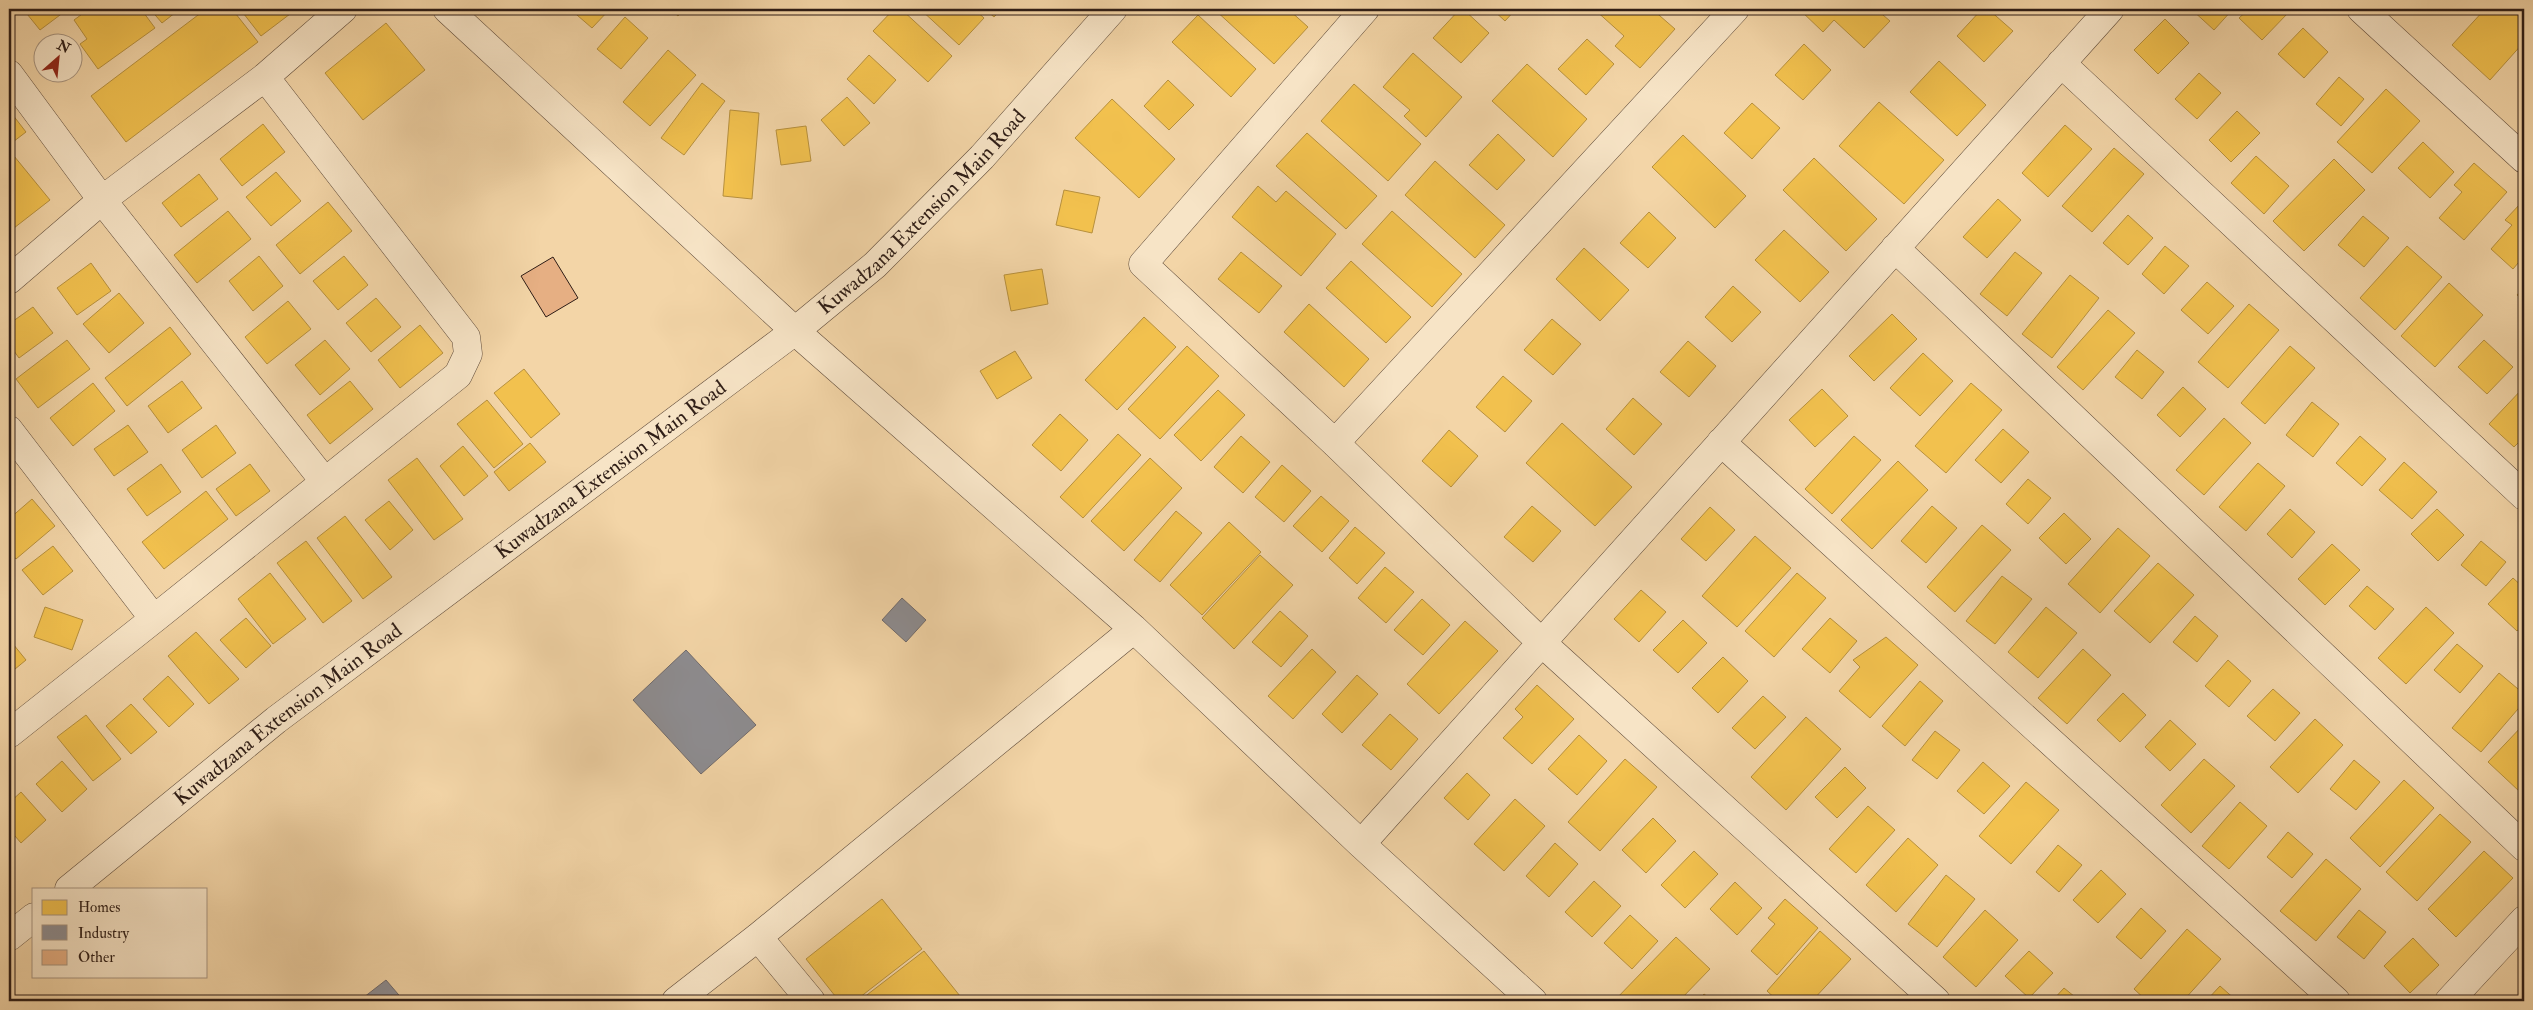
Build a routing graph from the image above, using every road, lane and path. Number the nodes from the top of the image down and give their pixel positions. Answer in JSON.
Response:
{"nodes":[{"id":1,"x":343,"y":9,"type":"edge"},
{"id":2,"x":447,"y":9,"type":"edge"},
{"id":3,"x":1112,"y":9,"type":"edge"},
{"id":4,"x":1365,"y":9,"type":"edge"},
{"id":5,"x":1735,"y":9,"type":"edge"},
{"id":6,"x":2110,"y":9,"type":"edge"},
{"id":7,"x":2361,"y":9,"type":"edge"},
{"id":8,"x":2061,"y":63,"type":"junction"},
{"id":9,"x":9,"y":74,"type":"edge"},
{"id":10,"x":265,"y":77,"type":"junction"},
{"id":11,"x":2524,"y":159,"type":"edge"},
{"id":12,"x":102,"y":200,"type":"junction"},
{"id":13,"x":1895,"y":248,"type":"junction"},
{"id":14,"x":9,"y":280,"type":"edge"},
{"id":15,"x":795,"y":331,"type":"junction"},
{"id":16,"x":9,"y":430,"type":"edge"},
{"id":17,"x":1721,"y":442,"type":"junction"},
{"id":18,"x":1335,"y":443,"type":"junction"},
{"id":19,"x":325,"y":482,"type":"junction"},
{"id":20,"x":2524,"y":496,"type":"edge"},
{"id":21,"x":154,"y":619,"type":"junction"},
{"id":22,"x":1134,"y":629,"type":"junction"},
{"id":23,"x":1542,"y":643,"type":"junction"},
{"id":24,"x":9,"y":734,"type":"edge"},
{"id":25,"x":1361,"y":844,"type":"junction"},
{"id":26,"x":2524,"y":847,"type":"edge"},
{"id":27,"x":70,"y":888,"type":"edge"},
{"id":28,"x":32,"y":918,"type":"edge"},
{"id":29,"x":2524,"y":920,"type":"edge"},
{"id":30,"x":10,"y":934,"type":"edge"},
{"id":31,"x":758,"y":937,"type":"junction"},
{"id":32,"x":676,"y":1001,"type":"edge"},
{"id":33,"x":811,"y":1001,"type":"edge"},
{"id":34,"x":1533,"y":1001,"type":"edge"},
{"id":35,"x":1936,"y":1001,"type":"edge"},
{"id":36,"x":2336,"y":1001,"type":"edge"},
{"id":37,"x":2448,"y":1001,"type":"edge"}],
"edges":[{"from":1,"to":10,"type":"street"},
{"from":2,"to":15,"type":"street"},
{"from":3,"to":15,"type":"street","name":"Kuwadzana Extension Main Road"},
{"from":4,"to":18,"type":"street"},
{"from":5,"to":18,"type":"street"},
{"from":6,"to":8,"type":"street"},
{"from":7,"to":11,"type":"street"},
{"from":8,"to":13,"type":"street"},
{"from":8,"to":20,"type":"street"},
{"from":9,"to":12,"type":"street"},
{"from":10,"to":12,"type":"street"},
{"from":10,"to":19,"type":"street"},
{"from":12,"to":14,"type":"street"},
{"from":12,"to":19,"type":"street"},
{"from":13,"to":17,"type":"street"},
{"from":13,"to":26,"type":"street"},
{"from":15,"to":22,"type":"street"},
{"from":15,"to":27,"type":"street","name":"Kuwadzana Extension Main Road"},
{"from":16,"to":21,"type":"street"},
{"from":17,"to":23,"type":"street"},
{"from":17,"to":36,"type":"street"},
{"from":18,"to":23,"type":"street"},
{"from":19,"to":21,"type":"street"},
{"from":21,"to":24,"type":"street"},
{"from":22,"to":25,"type":"street"},
{"from":22,"to":31,"type":"street"},
{"from":23,"to":25,"type":"street"},
{"from":23,"to":35,"type":"street"},
{"from":25,"to":34,"type":"street"},
{"from":28,"to":30,"type":"street"},
{"from":29,"to":37,"type":"street"},
{"from":31,"to":32,"type":"street"},
{"from":31,"to":33,"type":"street"}]}
